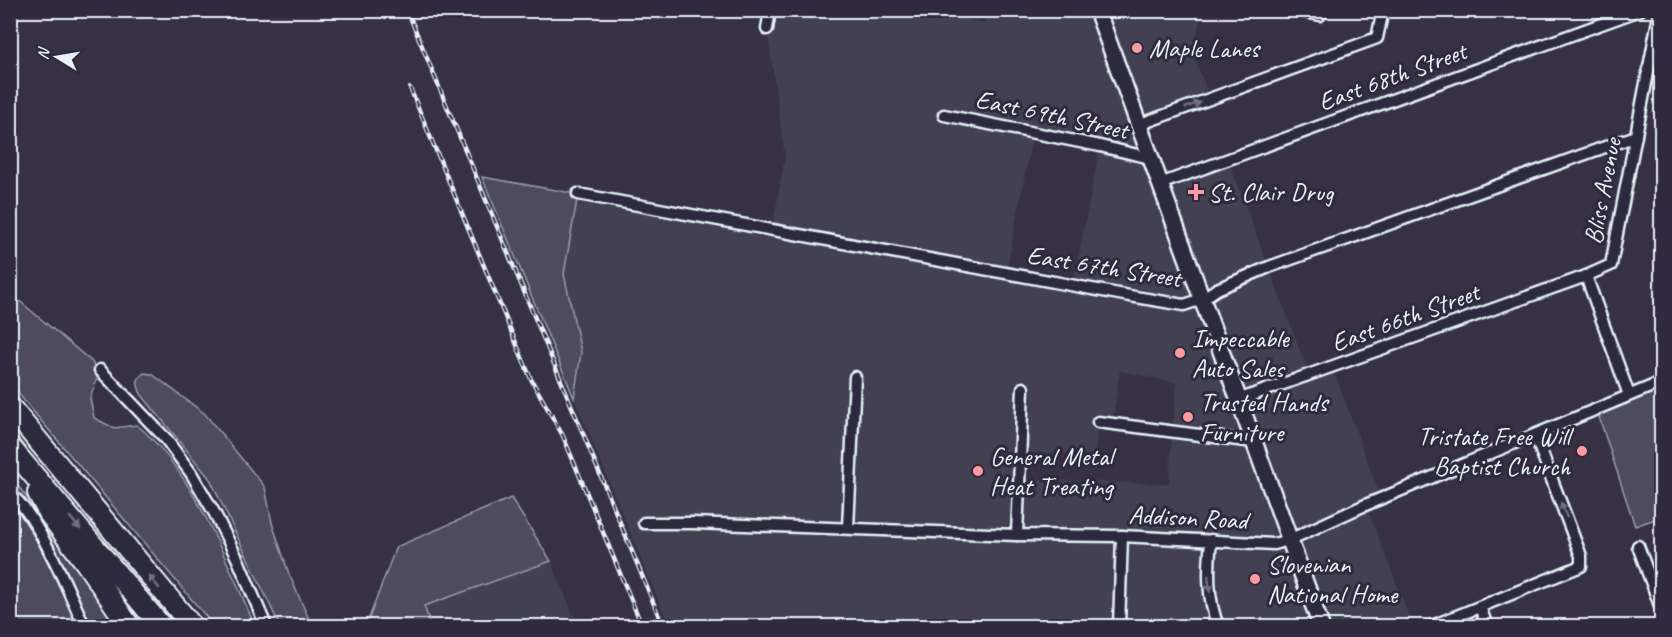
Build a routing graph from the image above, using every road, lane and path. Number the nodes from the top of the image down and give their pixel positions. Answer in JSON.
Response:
{"nodes":[{"id":1,"x":770,"y":10,"type":"edge"},
{"id":2,"x":1097,"y":10,"type":"edge"},
{"id":3,"x":1294,"y":10,"type":"edge"},
{"id":4,"x":1383,"y":10,"type":"edge"},
{"id":5,"x":1640,"y":10,"type":"edge"},
{"id":6,"x":1660,"y":10,"type":"edge"},
{"id":7,"x":1320,"y":15,"type":"dead end"},
{"id":8,"x":767,"y":29,"type":"dead end"},
{"id":9,"x":944,"y":115,"type":"dead end"},
{"id":10,"x":1138,"y":125,"type":"junction"},
{"id":11,"x":1636,"y":136,"type":"junction"},
{"id":12,"x":1150,"y":158,"type":"junction"},
{"id":13,"x":1160,"y":184,"type":"junction"},
{"id":14,"x":578,"y":194,"type":"dead end"},
{"id":15,"x":1586,"y":276,"type":"junction"},
{"id":16,"x":1202,"y":299,"type":"junction"},
{"id":17,"x":100,"y":370,"type":"dead end"},
{"id":18,"x":855,"y":377,"type":"dead end"},
{"id":19,"x":1662,"y":382,"type":"edge"},
{"id":20,"x":1023,"y":388,"type":"dead end"},
{"id":21,"x":1629,"y":395,"type":"junction"},
{"id":22,"x":1239,"y":400,"type":"junction"},
{"id":23,"x":10,"y":406,"type":"edge"},
{"id":24,"x":1098,"y":422,"type":"dead end"},
{"id":25,"x":1535,"y":435,"type":"junction"},
{"id":26,"x":1254,"y":442,"type":"junction"},
{"id":27,"x":10,"y":447,"type":"edge"},
{"id":28,"x":10,"y":495,"type":"edge"},
{"id":29,"x":644,"y":522,"type":"dead end"},
{"id":30,"x":848,"y":528,"type":"junction"},
{"id":31,"x":1017,"y":535,"type":"junction"},
{"id":32,"x":1122,"y":536,"type":"junction"},
{"id":33,"x":1211,"y":540,"type":"junction"},
{"id":34,"x":1289,"y":540,"type":"junction"},
{"id":35,"x":1638,"y":546,"type":"dead end"},
{"id":36,"x":1480,"y":607,"type":"junction"},
{"id":37,"x":1662,"y":611,"type":"edge"},
{"id":38,"x":84,"y":627,"type":"edge"},
{"id":39,"x":129,"y":627,"type":"edge"},
{"id":40,"x":161,"y":627,"type":"edge"},
{"id":41,"x":192,"y":627,"type":"edge"},
{"id":42,"x":266,"y":627,"type":"edge"},
{"id":43,"x":1119,"y":627,"type":"edge"},
{"id":44,"x":1218,"y":627,"type":"edge"},
{"id":45,"x":1321,"y":627,"type":"edge"},
{"id":46,"x":1432,"y":627,"type":"edge"},
{"id":47,"x":1487,"y":627,"type":"edge"}],
"edges":[{"from":1,"to":8,"type":"street"},
{"from":2,"to":10,"type":"main road"},
{"from":3,"to":7,"type":"street"},
{"from":10,"to":4,"type":"street","name":"East 69th Street","one_way":true},
{"from":5,"to":13,"type":"street","name":"East 68th Street"},
{"from":6,"to":11,"type":"street","name":"Bliss Avenue"},
{"from":9,"to":12,"type":"street","name":"East 69th Street"},
{"from":10,"to":12,"type":"main road"},
{"from":11,"to":15,"type":"street","name":"Bliss Avenue"},
{"from":11,"to":16,"type":"street","name":"East 67th Street"},
{"from":12,"to":13,"type":"main road"},
{"from":13,"to":16,"type":"main road"},
{"from":14,"to":16,"type":"street","name":"East 67th Street"},
{"from":15,"to":21,"type":"street","name":"Bliss Avenue"},
{"from":15,"to":22,"type":"street","name":"East 66th Street"},
{"from":16,"to":22,"type":"main road"},
{"from":17,"to":42,"type":"street"},
{"from":18,"to":30,"type":"street"},
{"from":19,"to":21,"type":"street","name":"Addison Road"},
{"from":20,"to":31,"type":"street"},
{"from":21,"to":25,"type":"street","name":"Addison Road"},
{"from":22,"to":26,"type":"main road"},
{"from":41,"to":23,"type":"highway","one_way":true},
{"from":24,"to":26,"type":"street"},
{"from":25,"to":34,"type":"street","name":"Addison Road"},
{"from":36,"to":25,"type":"street","one_way":true},
{"from":26,"to":34,"type":"main road"},
{"from":27,"to":39,"type":"highway"},
{"from":27,"to":40,"type":"highway","one_way":true},
{"from":28,"to":38,"type":"street"},
{"from":29,"to":30,"type":"street","name":"Addison Road"},
{"from":30,"to":31,"type":"street","name":"Addison Road"},
{"from":31,"to":32,"type":"street","name":"Addison Road"},
{"from":32,"to":33,"type":"street","name":"Addison Road"},
{"from":32,"to":43,"type":"street"},
{"from":33,"to":34,"type":"street","name":"Addison Road"},
{"from":33,"to":44,"type":"street","one_way":true},
{"from":34,"to":45,"type":"main road"},
{"from":35,"to":37,"type":"street"},
{"from":36,"to":46,"type":"street"},
{"from":36,"to":47,"type":"street"}]}
